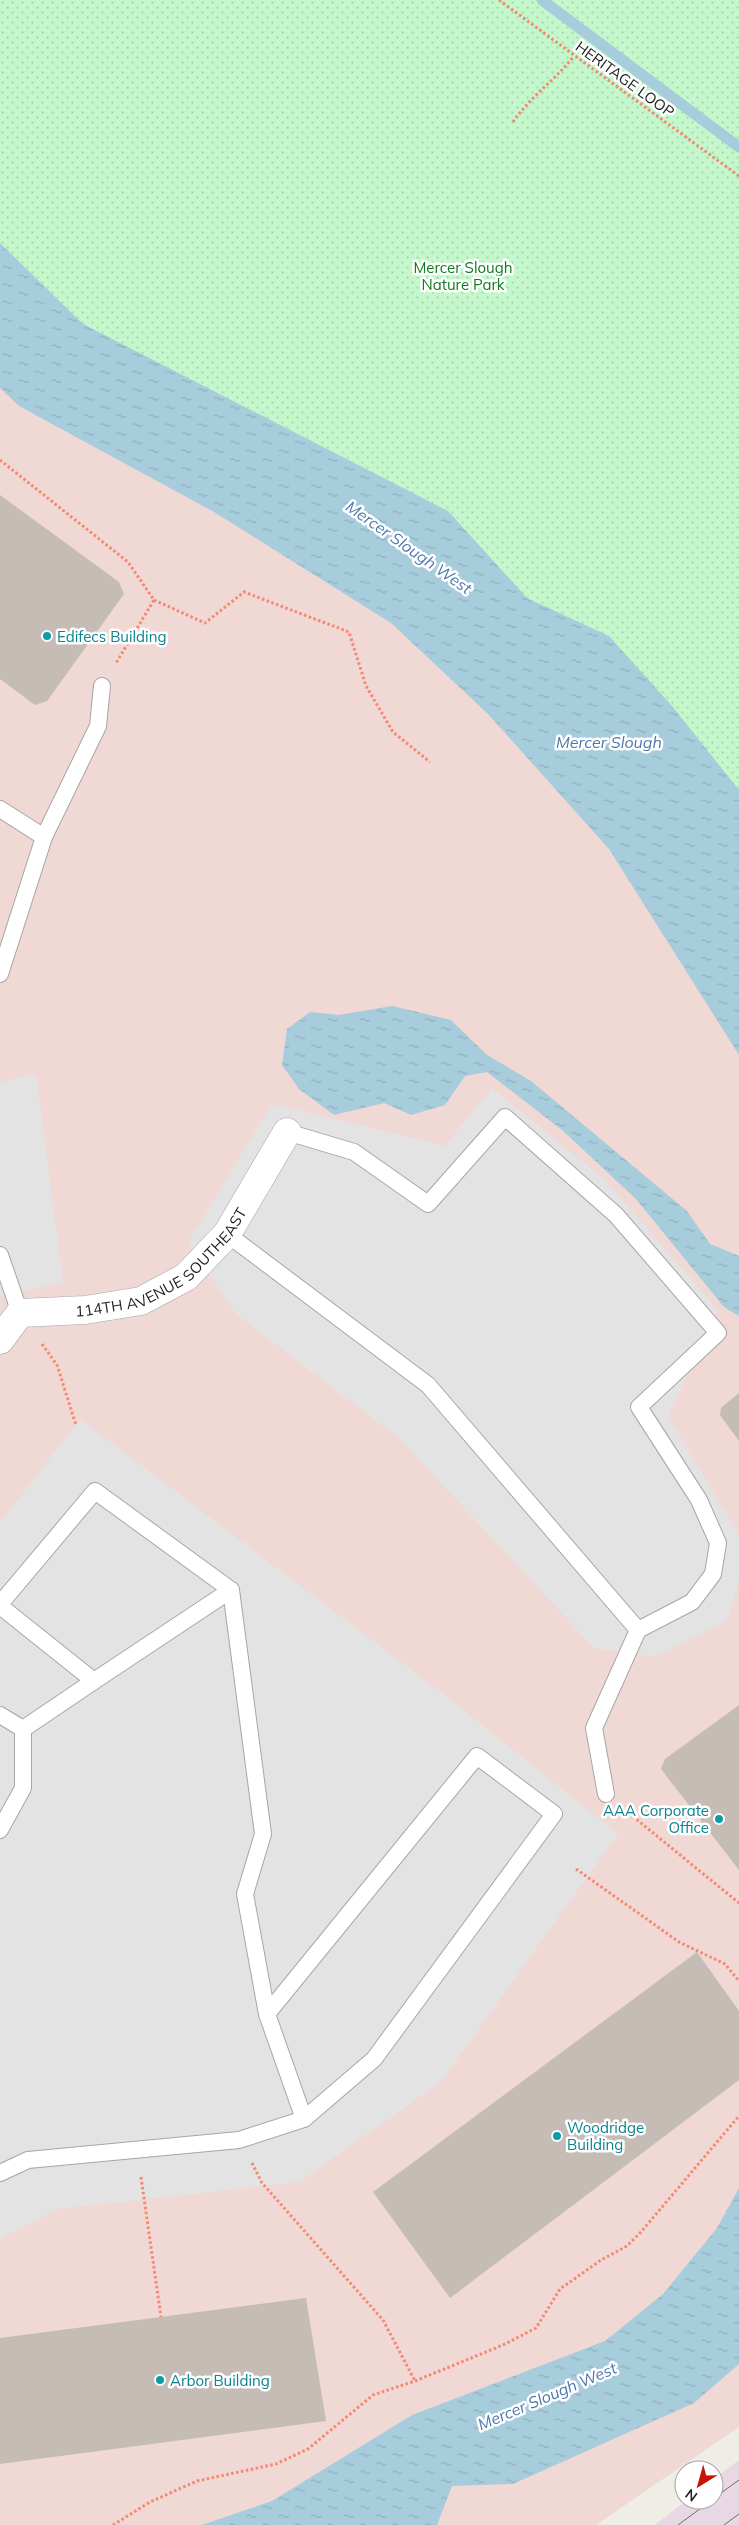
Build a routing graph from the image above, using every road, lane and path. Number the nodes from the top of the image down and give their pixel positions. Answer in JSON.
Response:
{"nodes":[{"id":1,"x":499,"y":0,"type":"edge"},
{"id":2,"x":574,"y":56,"type":"junction"},
{"id":3,"x":513,"y":122,"type":"dead end"},
{"id":4,"x":739,"y":176,"type":"edge"},
{"id":5,"x":0,"y":460,"type":"edge"},
{"id":6,"x":154,"y":600,"type":"junction"},
{"id":7,"x":102,"y":686,"type":"joint"},
{"id":8,"x":430,"y":762,"type":"dead end"},
{"id":9,"x":0,"y":809,"type":"edge"},
{"id":10,"x":44,"y":837,"type":"junction"},
{"id":11,"x":0,"y":974,"type":"edge"},
{"id":12,"x":287,"y":1132,"type":"joint"},
{"id":13,"x":227,"y":1234,"type":"junction"},
{"id":14,"x":0,"y":1257,"type":"edge"},
{"id":15,"x":20,"y":1313,"type":"junction"},
{"id":16,"x":0,"y":1340,"type":"edge"},
{"id":17,"x":76,"y":1425,"type":"dead end"},
{"id":18,"x":231,"y":1590,"type":"junction"},
{"id":19,"x":0,"y":1605,"type":"edge"},
{"id":20,"x":638,"y":1630,"type":"junction"},
{"id":21,"x":94,"y":1681,"type":"junction"},
{"id":22,"x":0,"y":1715,"type":"edge"},
{"id":23,"x":23,"y":1729,"type":"junction"},
{"id":24,"x":606,"y":1794,"type":"joint"},
{"id":25,"x":0,"y":1830,"type":"edge"},
{"id":26,"x":576,"y":1869,"type":"dead end"},
{"id":27,"x":739,"y":1903,"type":"edge"},
{"id":28,"x":739,"y":1981,"type":"edge"},
{"id":29,"x":267,"y":2014,"type":"junction"},
{"id":30,"x":739,"y":2116,"type":"edge"},
{"id":31,"x":304,"y":2119,"type":"junction"},
{"id":32,"x":239,"y":2140,"type":"junction"},
{"id":33,"x":135,"y":2150,"type":"junction"},
{"id":34,"x":0,"y":2173,"type":"edge"},
{"id":35,"x":161,"y":2317,"type":"dead end"},
{"id":36,"x":415,"y":2381,"type":"junction"},
{"id":37,"x":113,"y":2525,"type":"edge"}],
"edges":[{"from":1,"to":2,"type":"path","name":"HERITAGE LOOP"},
{"from":2,"to":3,"type":"path"},
{"from":2,"to":4,"type":"path","name":"HERITAGE LOOP"},
{"from":5,"to":6,"type":"path"},
{"from":6,"to":7,"type":"path"},
{"from":6,"to":8,"type":"path"},
{"from":7,"to":10,"type":"lane"},
{"from":9,"to":10,"type":"lane"},
{"from":10,"to":11,"type":"lane"},
{"from":12,"to":13,"type":"street","name":"114TH AVENUE SOUTHEAST"},
{"from":12,"to":20,"type":"lane"},
{"from":13,"to":15,"type":"street","name":"114TH AVENUE SOUTHEAST"},
{"from":13,"to":20,"type":"lane"},
{"from":14,"to":15,"type":"lane"},
{"from":15,"to":16,"type":"street"},
{"from":15,"to":17,"type":"path"},
{"from":18,"to":19,"type":"lane"},
{"from":18,"to":21,"type":"lane"},
{"from":18,"to":29,"type":"lane"},
{"from":19,"to":21,"type":"lane"},
{"from":20,"to":24,"type":"lane"},
{"from":21,"to":23,"type":"lane"},
{"from":22,"to":23,"type":"lane"},
{"from":23,"to":25,"type":"lane"},
{"from":24,"to":27,"type":"path"},
{"from":26,"to":28,"type":"path"},
{"from":29,"to":31,"type":"lane"},
{"from":29,"to":31,"type":"lane"},
{"from":30,"to":36,"type":"path"},
{"from":31,"to":32,"type":"lane"},
{"from":32,"to":33,"type":"lane"},
{"from":32,"to":36,"type":"path"},
{"from":33,"to":34,"type":"lane"},
{"from":33,"to":35,"type":"path"},
{"from":36,"to":37,"type":"path"}]}
